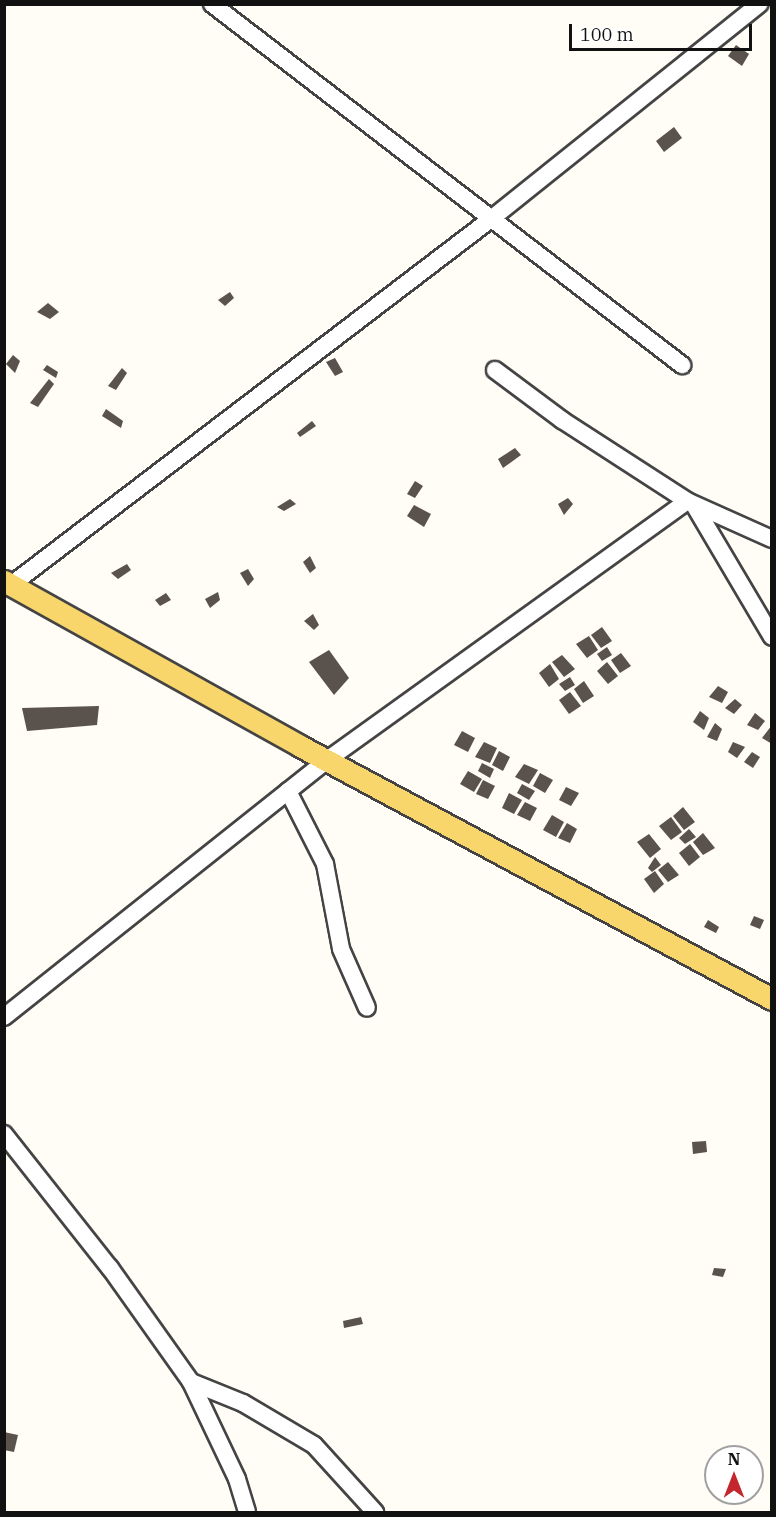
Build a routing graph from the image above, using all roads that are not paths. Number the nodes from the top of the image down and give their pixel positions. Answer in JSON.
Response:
{"nodes":[{"id":1,"x":212,"y":4,"type":"edge"},
{"id":2,"x":759,"y":4,"type":"edge"},
{"id":3,"x":491,"y":219,"type":"junction"},
{"id":4,"x":682,"y":365,"type":"dead end"},
{"id":5,"x":495,"y":370,"type":"dead end"},
{"id":6,"x":691,"y":503,"type":"junction"},
{"id":7,"x":771,"y":539,"type":"edge"},
{"id":8,"x":8,"y":583,"type":"edge"},
{"id":9,"x":771,"y":637,"type":"edge"},
{"id":10,"x":327,"y":760,"type":"junction"},
{"id":11,"x":288,"y":791,"type":"junction"},
{"id":12,"x":771,"y":999,"type":"edge"},
{"id":13,"x":367,"y":1008,"type":"dead end"},
{"id":14,"x":4,"y":1017,"type":"edge"},
{"id":15,"x":4,"y":1134,"type":"edge"},
{"id":16,"x":191,"y":1383,"type":"junction"},
{"id":17,"x":247,"y":1512,"type":"edge"},
{"id":18,"x":375,"y":1512,"type":"edge"}],
"edges":[{"from":1,"to":3,"type":"street"},
{"from":2,"to":3,"type":"street"},
{"from":3,"to":4,"type":"street"},
{"from":3,"to":8,"type":"street"},
{"from":5,"to":6,"type":"street"},
{"from":6,"to":7,"type":"street"},
{"from":6,"to":9,"type":"street"},
{"from":6,"to":10,"type":"street"},
{"from":8,"to":10,"type":"main road"},
{"from":10,"to":11,"type":"street"},
{"from":10,"to":12,"type":"main road"},
{"from":11,"to":13,"type":"street"},
{"from":11,"to":14,"type":"street"},
{"from":15,"to":16,"type":"street"},
{"from":16,"to":17,"type":"street"},
{"from":16,"to":18,"type":"street"}]}
